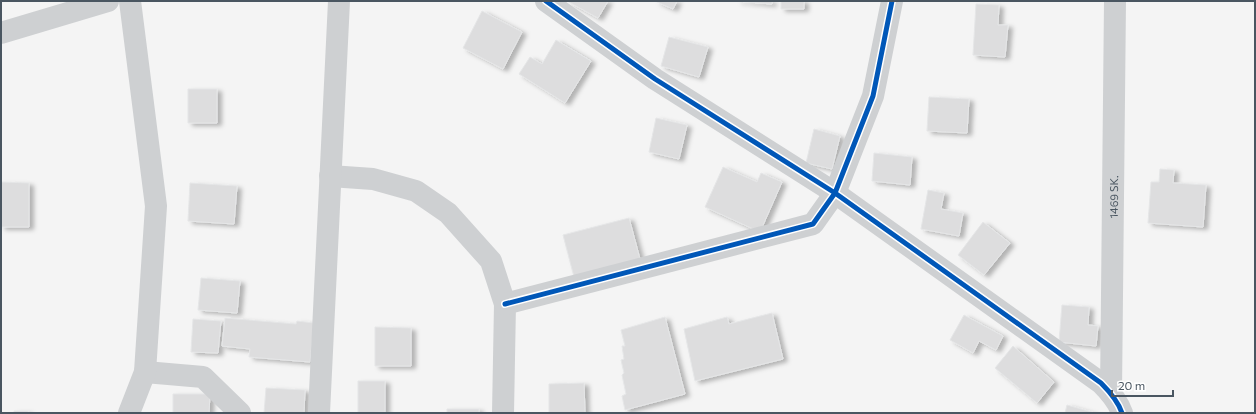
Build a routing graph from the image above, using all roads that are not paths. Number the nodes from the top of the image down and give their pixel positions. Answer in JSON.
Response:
{"nodes":[{"id":1,"x":108,"y":1,"type":"edge"},
{"id":2,"x":130,"y":1,"type":"edge"},
{"id":3,"x":339,"y":1,"type":"edge"},
{"id":4,"x":546,"y":1,"type":"edge"},
{"id":5,"x":892,"y":1,"type":"edge"},
{"id":6,"x":1115,"y":1,"type":"edge"},
{"id":7,"x":1,"y":33,"type":"edge"},
{"id":8,"x":330,"y":176,"type":"junction"},
{"id":9,"x":835,"y":193,"type":"junction"},
{"id":10,"x":505,"y":304,"type":"junction"},
{"id":11,"x":145,"y":372,"type":"junction"},
{"id":12,"x":1111,"y":393,"type":"junction"},
{"id":13,"x":129,"y":413,"type":"edge"},
{"id":14,"x":240,"y":413,"type":"edge"},
{"id":15,"x":319,"y":413,"type":"edge"},
{"id":16,"x":503,"y":413,"type":"edge"},
{"id":17,"x":1122,"y":413,"type":"edge"}],
"edges":[{"from":1,"to":7,"type":"street"},
{"from":2,"to":11,"type":"street"},
{"from":3,"to":8,"type":"street"},
{"from":4,"to":9,"type":"street"},
{"from":5,"to":9,"type":"street"},
{"from":6,"to":12,"type":"street","name":"1469 SK."},
{"from":8,"to":10,"type":"street"},
{"from":8,"to":15,"type":"street"},
{"from":9,"to":10,"type":"street"},
{"from":9,"to":12,"type":"street"},
{"from":10,"to":16,"type":"street"},
{"from":11,"to":13,"type":"street"},
{"from":11,"to":14,"type":"street"},
{"from":12,"to":17,"type":"street"}]}
